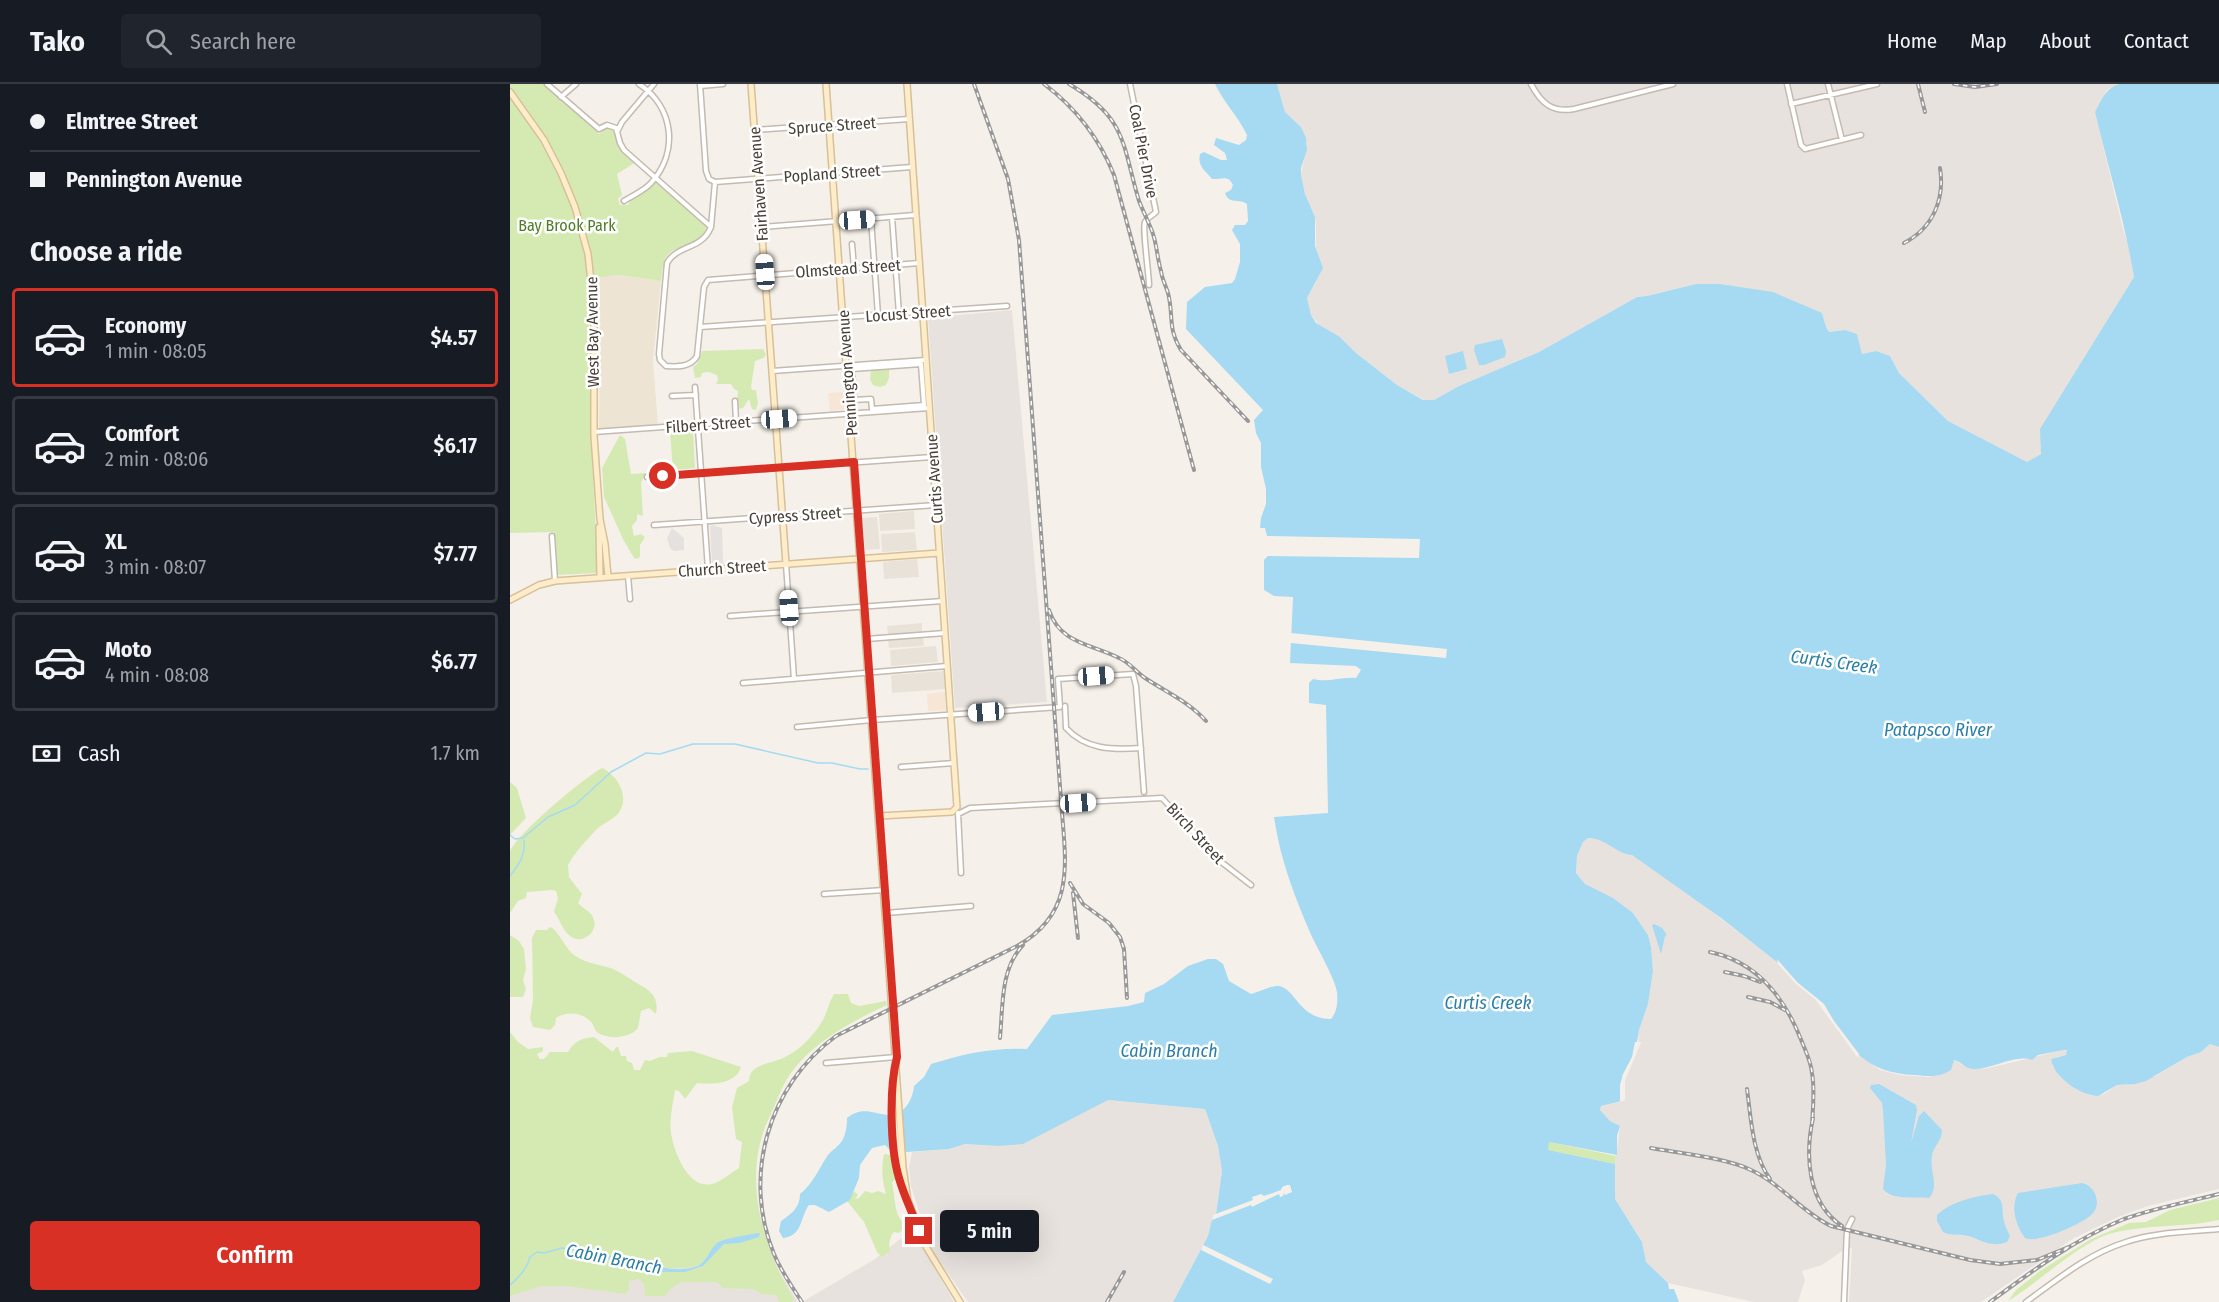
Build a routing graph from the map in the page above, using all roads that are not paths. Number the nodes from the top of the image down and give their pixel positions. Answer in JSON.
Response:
{"nodes":[{"id":1,"x":547,"y":84,"type":"edge"},
{"id":2,"x":576,"y":84,"type":"edge"},
{"id":3,"x":639,"y":84,"type":"edge"},
{"id":4,"x":654,"y":84,"type":"edge"},
{"id":5,"x":723,"y":84,"type":"edge"},
{"id":6,"x":751,"y":84,"type":"edge"},
{"id":7,"x":826,"y":84,"type":"edge"},
{"id":8,"x":907,"y":84,"type":"edge"},
{"id":9,"x":1130,"y":84,"type":"edge"},
{"id":10,"x":1531,"y":84,"type":"edge"},
{"id":11,"x":1673,"y":84,"type":"edge"},
{"id":12,"x":1787,"y":84,"type":"edge"},
{"id":13,"x":1828,"y":84,"type":"edge"},
{"id":14,"x":1877,"y":84,"type":"edge"},
{"id":15,"x":700,"y":85,"type":"edge"},
{"id":16,"x":649,"y":91,"type":"junction"},
{"id":17,"x":510,"y":92,"type":"edge"},
{"id":18,"x":1831,"y":94,"type":"junction"},
{"id":19,"x":561,"y":97,"type":"junction"},
{"id":20,"x":1791,"y":104,"type":"junction"},
{"id":21,"x":909,"y":119,"type":"junction"},
{"id":22,"x":829,"y":125,"type":"junction"},
{"id":23,"x":618,"y":130,"type":"junction"},
{"id":24,"x":754,"y":130,"type":"junction"},
{"id":25,"x":1861,"y":135,"type":"dead end"},
{"id":26,"x":1842,"y":140,"type":"junction"},
{"id":27,"x":912,"y":167,"type":"junction"},
{"id":28,"x":832,"y":173,"type":"junction"},
{"id":29,"x":655,"y":178,"type":"junction"},
{"id":30,"x":758,"y":179,"type":"junction"},
{"id":31,"x":715,"y":182,"type":"junction"},
{"id":32,"x":624,"y":201,"type":"dead end"},
{"id":33,"x":915,"y":215,"type":"junction"},
{"id":34,"x":892,"y":217,"type":"junction"},
{"id":35,"x":871,"y":219,"type":"junction"},
{"id":36,"x":836,"y":221,"type":"junction"},
{"id":37,"x":761,"y":226,"type":"junction"},
{"id":38,"x":711,"y":227,"type":"junction"},
{"id":39,"x":852,"y":244,"type":"dead end"},
{"id":40,"x":919,"y":263,"type":"junction"},
{"id":41,"x":895,"y":265,"type":"junction"},
{"id":42,"x":874,"y":266,"type":"junction"},
{"id":43,"x":854,"y":268,"type":"junction"},
{"id":44,"x":840,"y":269,"type":"junction"},
{"id":45,"x":765,"y":274,"type":"junction"},
{"id":46,"x":1149,"y":285,"type":"dead end"},
{"id":47,"x":1007,"y":306,"type":"dead end"},
{"id":48,"x":922,"y":312,"type":"junction"},
{"id":49,"x":899,"y":314,"type":"junction"},
{"id":50,"x":878,"y":315,"type":"junction"},
{"id":51,"x":843,"y":317,"type":"junction"},
{"id":52,"x":768,"y":322,"type":"junction"},
{"id":53,"x":700,"y":327,"type":"junction"},
{"id":54,"x":926,"y":360,"type":"junction"},
{"id":55,"x":849,"y":367,"type":"junction"},
{"id":56,"x":772,"y":371,"type":"junction"},
{"id":57,"x":696,"y":387,"type":"dead end"},
{"id":58,"x":696,"y":395,"type":"junction"},
{"id":59,"x":672,"y":396,"type":"dead end"},
{"id":60,"x":735,"y":402,"type":"dead end"},
{"id":61,"x":929,"y":408,"type":"junction"},
{"id":62,"x":850,"y":414,"type":"junction"},
{"id":63,"x":775,"y":419,"type":"junction"},
{"id":64,"x":736,"y":422,"type":"junction"},
{"id":65,"x":698,"y":425,"type":"junction"},
{"id":66,"x":594,"y":432,"type":"junction"},
{"id":67,"x":932,"y":457,"type":"junction"},
{"id":68,"x":854,"y":462,"type":"junction"},
{"id":69,"x":779,"y":467,"type":"junction"},
{"id":70,"x":702,"y":473,"type":"junction"},
{"id":71,"x":647,"y":477,"type":"dead end"},
{"id":72,"x":936,"y":505,"type":"junction"},
{"id":73,"x":857,"y":510,"type":"junction"},
{"id":74,"x":782,"y":516,"type":"junction"},
{"id":75,"x":600,"y":519,"type":"junction"},
{"id":76,"x":705,"y":521,"type":"junction"},
{"id":77,"x":654,"y":525,"type":"dead end"},
{"id":78,"x":552,"y":536,"type":"dead end"},
{"id":79,"x":939,"y":553,"type":"junction"},
{"id":80,"x":860,"y":558,"type":"junction"},
{"id":81,"x":786,"y":564,"type":"junction"},
{"id":82,"x":708,"y":569,"type":"junction"},
{"id":83,"x":628,"y":575,"type":"junction"},
{"id":84,"x":608,"y":576,"type":"junction"},
{"id":85,"x":600,"y":577,"type":"junction"},
{"id":86,"x":555,"y":581,"type":"junction"},
{"id":87,"x":630,"y":599,"type":"dead end"},
{"id":88,"x":510,"y":600,"type":"edge"},
{"id":89,"x":943,"y":601,"type":"junction"},
{"id":90,"x":864,"y":607,"type":"junction"},
{"id":91,"x":789,"y":612,"type":"junction"},
{"id":92,"x":730,"y":616,"type":"dead end"},
{"id":93,"x":945,"y":633,"type":"junction"},
{"id":94,"x":866,"y":639,"type":"junction"},
{"id":95,"x":947,"y":666,"type":"junction"},
{"id":96,"x":868,"y":673,"type":"junction"},
{"id":97,"x":794,"y":679,"type":"junction"},
{"id":98,"x":743,"y":683,"type":"dead end"},
{"id":99,"x":1065,"y":706,"type":"dead end"},
{"id":100,"x":951,"y":714,"type":"junction"},
{"id":101,"x":872,"y":720,"type":"junction"},
{"id":102,"x":796,"y":727,"type":"dead end"},
{"id":103,"x":1141,"y":748,"type":"junction"},
{"id":104,"x":875,"y":758,"type":"junction"},
{"id":105,"x":954,"y":763,"type":"junction"},
{"id":106,"x":901,"y":767,"type":"dead end"},
{"id":107,"x":1144,"y":792,"type":"dead end"},
{"id":108,"x":957,"y":812,"type":"junction"},
{"id":109,"x":879,"y":816,"type":"junction"},
{"id":110,"x":892,"y":816,"type":"junction"},
{"id":111,"x":961,"y":873,"type":"dead end"},
{"id":112,"x":1251,"y":885,"type":"dead end"},
{"id":113,"x":884,"y":890,"type":"junction"},
{"id":114,"x":824,"y":894,"type":"dead end"},
{"id":115,"x":971,"y":906,"type":"dead end"},
{"id":116,"x":886,"y":913,"type":"junction"},
{"id":117,"x":897,"y":1057,"type":"junction"},
{"id":118,"x":826,"y":1063,"type":"dead end"},
{"id":119,"x":908,"y":1201,"type":"junction"},
{"id":120,"x":1852,"y":1219,"type":"dead end"},
{"id":121,"x":2219,"y":1229,"type":"edge"},
{"id":122,"x":960,"y":1302,"type":"edge"},
{"id":123,"x":1844,"y":1302,"type":"edge"},
{"id":124,"x":2026,"y":1302,"type":"edge"}],
"edges":[{"from":1,"to":19,"type":"street"},
{"from":2,"to":19,"type":"street"},
{"from":3,"to":16,"type":"street"},
{"from":4,"to":16,"type":"street"},
{"from":5,"to":15,"type":"street"},
{"from":6,"to":24,"type":"main road","name":"Fairhaven Avenue"},
{"from":7,"to":22,"type":"main road","name":"Pennington Avenue"},
{"from":8,"to":21,"type":"main road","name":"Curtis Avenue"},
{"from":9,"to":46,"type":"street","name":"Coal Pier Drive"},
{"from":10,"to":11,"type":"street"},
{"from":12,"to":20,"type":"street"},
{"from":13,"to":18,"type":"street"},
{"from":14,"to":18,"type":"street"},
{"from":15,"to":31,"type":"street"},
{"from":16,"to":23,"type":"street"},
{"from":16,"to":29,"type":"street"},
{"from":17,"to":66,"type":"main road","name":"West Bay Avenue"},
{"from":18,"to":20,"type":"street"},
{"from":18,"to":26,"type":"street"},
{"from":19,"to":23,"type":"street"},
{"from":20,"to":26,"type":"street"},
{"from":21,"to":22,"type":"street","name":"Spruce Street"},
{"from":21,"to":27,"type":"main road","name":"Curtis Avenue"},
{"from":22,"to":24,"type":"street","name":"Spruce Street"},
{"from":22,"to":28,"type":"main road","name":"Pennington Avenue"},
{"from":23,"to":29,"type":"street"},
{"from":24,"to":30,"type":"main road","name":"Fairhaven Avenue"},
{"from":25,"to":26,"type":"street"},
{"from":27,"to":28,"type":"street","name":"Popland Street"},
{"from":27,"to":33,"type":"main road","name":"Curtis Avenue"},
{"from":28,"to":30,"type":"street","name":"Popland Street"},
{"from":28,"to":36,"type":"main road","name":"Pennington Avenue"},
{"from":29,"to":32,"type":"street"},
{"from":29,"to":38,"type":"street"},
{"from":30,"to":31,"type":"street","name":"Popland Street"},
{"from":30,"to":37,"type":"main road","name":"Fairhaven Avenue"},
{"from":31,"to":38,"type":"street"},
{"from":33,"to":34,"type":"street"},
{"from":33,"to":40,"type":"main road","name":"Curtis Avenue"},
{"from":34,"to":35,"type":"street"},
{"from":34,"to":41,"type":"street"},
{"from":35,"to":36,"type":"street"},
{"from":35,"to":42,"type":"street"},
{"from":36,"to":37,"type":"street"},
{"from":36,"to":44,"type":"main road","name":"Pennington Avenue"},
{"from":37,"to":45,"type":"main road","name":"Fairhaven Avenue"},
{"from":38,"to":53,"type":"street"},
{"from":39,"to":43,"type":"street"},
{"from":40,"to":41,"type":"street","name":"Olmstead Street"},
{"from":40,"to":48,"type":"main road","name":"Curtis Avenue"},
{"from":41,"to":42,"type":"street","name":"Olmstead Street"},
{"from":41,"to":49,"type":"street"},
{"from":42,"to":43,"type":"street","name":"Olmstead Street"},
{"from":42,"to":50,"type":"street"},
{"from":43,"to":44,"type":"street","name":"Olmstead Street"},
{"from":44,"to":45,"type":"street","name":"Olmstead Street"},
{"from":44,"to":51,"type":"main road","name":"Pennington Avenue"},
{"from":45,"to":52,"type":"main road","name":"Fairhaven Avenue"},
{"from":45,"to":53,"type":"street","name":"Olmstead Street"},
{"from":47,"to":48,"type":"street","name":"Locust Street"},
{"from":48,"to":49,"type":"street","name":"Locust Street"},
{"from":48,"to":54,"type":"main road","name":"Curtis Avenue"},
{"from":49,"to":50,"type":"street","name":"Locust Street"},
{"from":50,"to":51,"type":"street","name":"Locust Street"},
{"from":51,"to":52,"type":"street","name":"Locust Street"},
{"from":51,"to":55,"type":"main road","name":"Pennington Avenue"},
{"from":52,"to":53,"type":"street","name":"Locust Street"},
{"from":52,"to":56,"type":"main road","name":"Fairhaven Avenue"},
{"from":54,"to":55,"type":"street"},
{"from":54,"to":61,"type":"main road","name":"Curtis Avenue"},
{"from":55,"to":55,"type":"street"},
{"from":55,"to":56,"type":"street"},
{"from":55,"to":62,"type":"main road","name":"Pennington Avenue"},
{"from":56,"to":63,"type":"main road","name":"Fairhaven Avenue"},
{"from":57,"to":58,"type":"street"},
{"from":58,"to":59,"type":"street"},
{"from":58,"to":65,"type":"street"},
{"from":60,"to":64,"type":"street"},
{"from":61,"to":62,"type":"street","name":"Filbert Street"},
{"from":61,"to":67,"type":"main road","name":"Curtis Avenue"},
{"from":62,"to":63,"type":"street","name":"Filbert Street"},
{"from":62,"to":68,"type":"main road","name":"Pennington Avenue"},
{"from":63,"to":64,"type":"street","name":"Filbert Street"},
{"from":63,"to":69,"type":"main road","name":"Fairhaven Avenue"},
{"from":64,"to":65,"type":"street","name":"Filbert Street"},
{"from":65,"to":66,"type":"street","name":"Filbert Street"},
{"from":65,"to":70,"type":"street"},
{"from":66,"to":75,"type":"main road","name":"West Bay Avenue"},
{"from":67,"to":68,"type":"street"},
{"from":67,"to":72,"type":"main road","name":"Curtis Avenue"},
{"from":68,"to":69,"type":"street"},
{"from":68,"to":73,"type":"main road","name":"Pennington Avenue"},
{"from":69,"to":70,"type":"street"},
{"from":69,"to":74,"type":"main road","name":"Fairhaven Avenue"},
{"from":70,"to":71,"type":"street"},
{"from":70,"to":76,"type":"street"},
{"from":72,"to":73,"type":"street","name":"Cypress Street"},
{"from":72,"to":79,"type":"main road","name":"Curtis Avenue"},
{"from":73,"to":74,"type":"street","name":"Cypress Street"},
{"from":73,"to":80,"type":"main road","name":"Pennington Avenue"},
{"from":74,"to":76,"type":"street","name":"Cypress Street"},
{"from":74,"to":81,"type":"main road","name":"Fairhaven Avenue"},
{"from":75,"to":84,"type":"main road","name":"West Bay Avenue"},
{"from":75,"to":85,"type":"main road","name":"West Bay Avenue"},
{"from":76,"to":77,"type":"street","name":"Cypress Street"},
{"from":76,"to":82,"type":"street"},
{"from":78,"to":86,"type":"street"},
{"from":79,"to":80,"type":"main road","name":"Church Street"},
{"from":79,"to":89,"type":"main road","name":"Curtis Avenue"},
{"from":80,"to":81,"type":"main road","name":"Church Street"},
{"from":80,"to":90,"type":"main road","name":"Pennington Avenue"},
{"from":81,"to":82,"type":"main road","name":"Church Street"},
{"from":81,"to":91,"type":"street","name":"Fairhaven Avenue"},
{"from":82,"to":83,"type":"main road","name":"Church Street"},
{"from":83,"to":84,"type":"main road","name":"Church Street"},
{"from":83,"to":87,"type":"street"},
{"from":84,"to":85,"type":"main road","name":"Church Street"},
{"from":85,"to":86,"type":"main road","name":"Church Street"},
{"from":86,"to":88,"type":"main road","name":"Church Street"},
{"from":89,"to":90,"type":"street"},
{"from":89,"to":93,"type":"main road","name":"Curtis Avenue"},
{"from":90,"to":91,"type":"street"},
{"from":90,"to":94,"type":"main road","name":"Pennington Avenue"},
{"from":91,"to":92,"type":"street"},
{"from":91,"to":97,"type":"street","name":"Fairhaven Avenue"},
{"from":93,"to":94,"type":"street"},
{"from":93,"to":95,"type":"main road","name":"Curtis Avenue"},
{"from":94,"to":96,"type":"main road","name":"Pennington Avenue"},
{"from":95,"to":96,"type":"street"},
{"from":95,"to":100,"type":"main road","name":"Curtis Avenue"},
{"from":96,"to":97,"type":"street"},
{"from":96,"to":101,"type":"main road","name":"Pennington Avenue"},
{"from":97,"to":98,"type":"street"},
{"from":99,"to":103,"type":"street"},
{"from":100,"to":101,"type":"street"},
{"from":100,"to":103,"type":"street"},
{"from":100,"to":105,"type":"main road","name":"Curtis Avenue"},
{"from":101,"to":102,"type":"street"},
{"from":101,"to":104,"type":"main road","name":"Pennington Avenue"},
{"from":103,"to":107,"type":"street"},
{"from":104,"to":109,"type":"main road","name":"Pennington Avenue"},
{"from":104,"to":110,"type":"main road"},
{"from":105,"to":106,"type":"street"},
{"from":105,"to":108,"type":"main road","name":"Curtis Avenue"},
{"from":108,"to":110,"type":"main road","name":"Birch Street"},
{"from":108,"to":111,"type":"street","name":"Curtis Avenue"},
{"from":108,"to":112,"type":"street","name":"Birch Street"},
{"from":109,"to":110,"type":"main road","name":"Birch Street"},
{"from":109,"to":113,"type":"main road","name":"Pennington Avenue"},
{"from":113,"to":114,"type":"street"},
{"from":113,"to":116,"type":"main road","name":"Pennington Avenue"},
{"from":115,"to":116,"type":"street"},
{"from":116,"to":117,"type":"main road","name":"Pennington Avenue"},
{"from":117,"to":118,"type":"street"},
{"from":117,"to":119,"type":"main road","name":"Pennington Avenue"},
{"from":117,"to":119,"type":"main road","name":"Pennington Avenue"},
{"from":119,"to":122,"type":"main road","name":"Pennington Avenue"},
{"from":120,"to":123,"type":"street"},
{"from":121,"to":124,"type":"street"}]}
